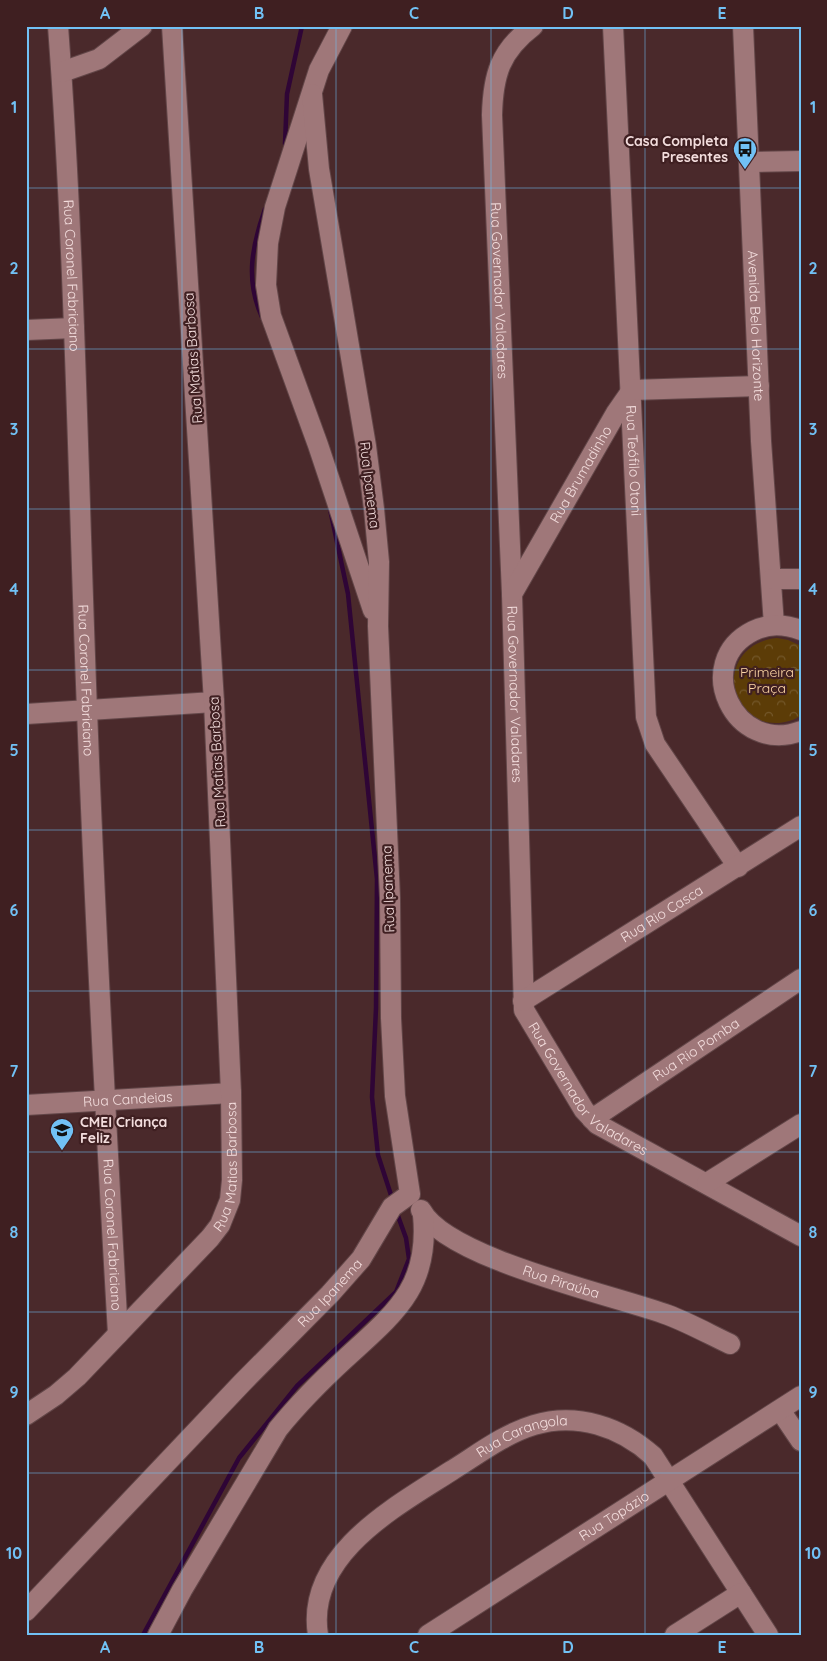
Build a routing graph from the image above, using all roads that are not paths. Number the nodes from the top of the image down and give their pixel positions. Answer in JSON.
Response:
{"nodes":[{"id":1,"x":58,"y":26,"type":"edge"},
{"id":2,"x":142,"y":26,"type":"edge"},
{"id":3,"x":172,"y":26,"type":"edge"},
{"id":4,"x":342,"y":26,"type":"edge"},
{"id":5,"x":533,"y":26,"type":"edge"},
{"id":6,"x":613,"y":26,"type":"edge"},
{"id":7,"x":743,"y":26,"type":"edge"},
{"id":8,"x":62,"y":72,"type":"junction"},
{"id":9,"x":312,"y":94,"type":"junction"},
{"id":10,"x":801,"y":161,"type":"edge"},
{"id":11,"x":750,"y":162,"type":"junction"},
{"id":12,"x":74,"y":328,"type":"junction"},
{"id":13,"x":26,"y":330,"type":"edge"},
{"id":14,"x":759,"y":386,"type":"junction"},
{"id":15,"x":632,"y":390,"type":"junction"},
{"id":16,"x":772,"y":579,"type":"junction"},
{"id":17,"x":801,"y":579,"type":"edge"},
{"id":18,"x":512,"y":594,"type":"junction"},
{"id":19,"x":774,"y":625,"type":"junction"},
{"id":20,"x":378,"y":626,"type":"junction"},
{"id":21,"x":801,"y":630,"type":"edge"},
{"id":22,"x":214,"y":702,"type":"junction"},
{"id":23,"x":87,"y":710,"type":"junction"},
{"id":24,"x":26,"y":714,"type":"edge"},
{"id":25,"x":801,"y":731,"type":"edge"},
{"id":26,"x":801,"y":826,"type":"edge"},
{"id":27,"x":738,"y":867,"type":"junction"},
{"id":28,"x":801,"y":979,"type":"edge"},
{"id":29,"x":524,"y":1002,"type":"junction"},
{"id":30,"x":231,"y":1093,"type":"junction"},
{"id":31,"x":105,"y":1101,"type":"junction"},
{"id":32,"x":26,"y":1105,"type":"edge"},
{"id":33,"x":592,"y":1119,"type":"junction"},
{"id":34,"x":801,"y":1124,"type":"edge"},
{"id":35,"x":707,"y":1183,"type":"junction"},
{"id":36,"x":410,"y":1194,"type":"junction"},
{"id":37,"x":423,"y":1215,"type":"junction"},
{"id":38,"x":801,"y":1236,"type":"edge"},
{"id":39,"x":118,"y":1334,"type":"junction"},
{"id":40,"x":730,"y":1344,"type":"dead end"},
{"id":41,"x":801,"y":1396,"type":"edge"},
{"id":42,"x":780,"y":1410,"type":"junction"},
{"id":43,"x":26,"y":1415,"type":"edge"},
{"id":44,"x":801,"y":1441,"type":"edge"},
{"id":45,"x":671,"y":1481,"type":"junction"},
{"id":46,"x":51,"y":1585,"type":"junction"},
{"id":47,"x":26,"y":1588,"type":"edge"},
{"id":48,"x":741,"y":1592,"type":"junction"},
{"id":49,"x":26,"y":1611,"type":"edge"},
{"id":50,"x":158,"y":1635,"type":"edge"},
{"id":51,"x":318,"y":1635,"type":"edge"},
{"id":52,"x":428,"y":1635,"type":"edge"},
{"id":53,"x":675,"y":1635,"type":"edge"},
{"id":54,"x":768,"y":1635,"type":"edge"}],
"edges":[{"from":1,"to":8,"type":"street","name":"Rua Coronel Fabriciano"},
{"from":2,"to":8,"type":"street"},
{"from":3,"to":22,"type":"street","name":"Rua Matias Barbosa"},
{"from":4,"to":9,"type":"street","name":"Rua Ipanema"},
{"from":5,"to":18,"type":"street","name":"Rua Governador Valadares"},
{"from":6,"to":15,"type":"street","name":"Rua Teófilo Otoni"},
{"from":7,"to":11,"type":"street","name":"Avenida Belo Horizonte"},
{"from":8,"to":12,"type":"street","name":"Rua Coronel Fabriciano"},
{"from":9,"to":20,"type":"street","name":"Rua Ipanema"},
{"from":9,"to":20,"type":"street"},
{"from":10,"to":11,"type":"street"},
{"from":11,"to":14,"type":"street","name":"Avenida Belo Horizonte"},
{"from":12,"to":13,"type":"street"},
{"from":12,"to":23,"type":"street","name":"Rua Coronel Fabriciano"},
{"from":14,"to":15,"type":"street"},
{"from":14,"to":16,"type":"street","name":"Avenida Belo Horizonte"},
{"from":15,"to":18,"type":"street","name":"Rua Brumadinho"},
{"from":15,"to":27,"type":"street","name":"Rua Teófilo Otoni"},
{"from":16,"to":17,"type":"street"},
{"from":16,"to":19,"type":"street","name":"Avenida Belo Horizonte"},
{"from":18,"to":29,"type":"street","name":"Rua Governador Valadares"},
{"from":19,"to":21,"type":"street"},
{"from":19,"to":25,"type":"street"},
{"from":20,"to":36,"type":"street","name":"Rua Ipanema"},
{"from":22,"to":23,"type":"street"},
{"from":22,"to":30,"type":"street","name":"Rua Matias Barbosa"},
{"from":23,"to":24,"type":"street"},
{"from":23,"to":31,"type":"street","name":"Rua Coronel Fabriciano"},
{"from":26,"to":27,"type":"street","name":"Rua Rio Casca"},
{"from":27,"to":29,"type":"street","name":"Rua Rio Casca"},
{"from":28,"to":33,"type":"street","name":"Rua Rio Pomba"},
{"from":29,"to":33,"type":"street","name":"Rua Governador Valadares"},
{"from":30,"to":31,"type":"street","name":"Rua Candeias"},
{"from":30,"to":39,"type":"street","name":"Rua Matias Barbosa"},
{"from":31,"to":32,"type":"street","name":"Rua Candeias"},
{"from":31,"to":39,"type":"street","name":"Rua Coronel Fabriciano"},
{"from":33,"to":35,"type":"street","name":"Rua Governador Valadares"},
{"from":34,"to":35,"type":"street"},
{"from":35,"to":38,"type":"street","name":"Rua Governador Valadares"},
{"from":36,"to":37,"type":"street","name":"Rua Piraúba"},
{"from":36,"to":46,"type":"street","name":"Rua Ipanema"},
{"from":37,"to":40,"type":"street","name":"Rua Piraúba"},
{"from":37,"to":50,"type":"street"},
{"from":39,"to":43,"type":"street","name":"Rua Matias Barbosa"},
{"from":41,"to":42,"type":"street","name":"Rua Topázio"},
{"from":42,"to":44,"type":"street"},
{"from":42,"to":45,"type":"street","name":"Rua Topázio"},
{"from":45,"to":48,"type":"street","name":"Rua Carangola"},
{"from":45,"to":51,"type":"street","name":"Rua Carangola"},
{"from":45,"to":52,"type":"street","name":"Rua Topázio"},
{"from":46,"to":47,"type":"street"},
{"from":46,"to":49,"type":"street","name":"Rua Ipanema"},
{"from":48,"to":53,"type":"street"},
{"from":48,"to":54,"type":"street","name":"Rua Carangola"}]}
